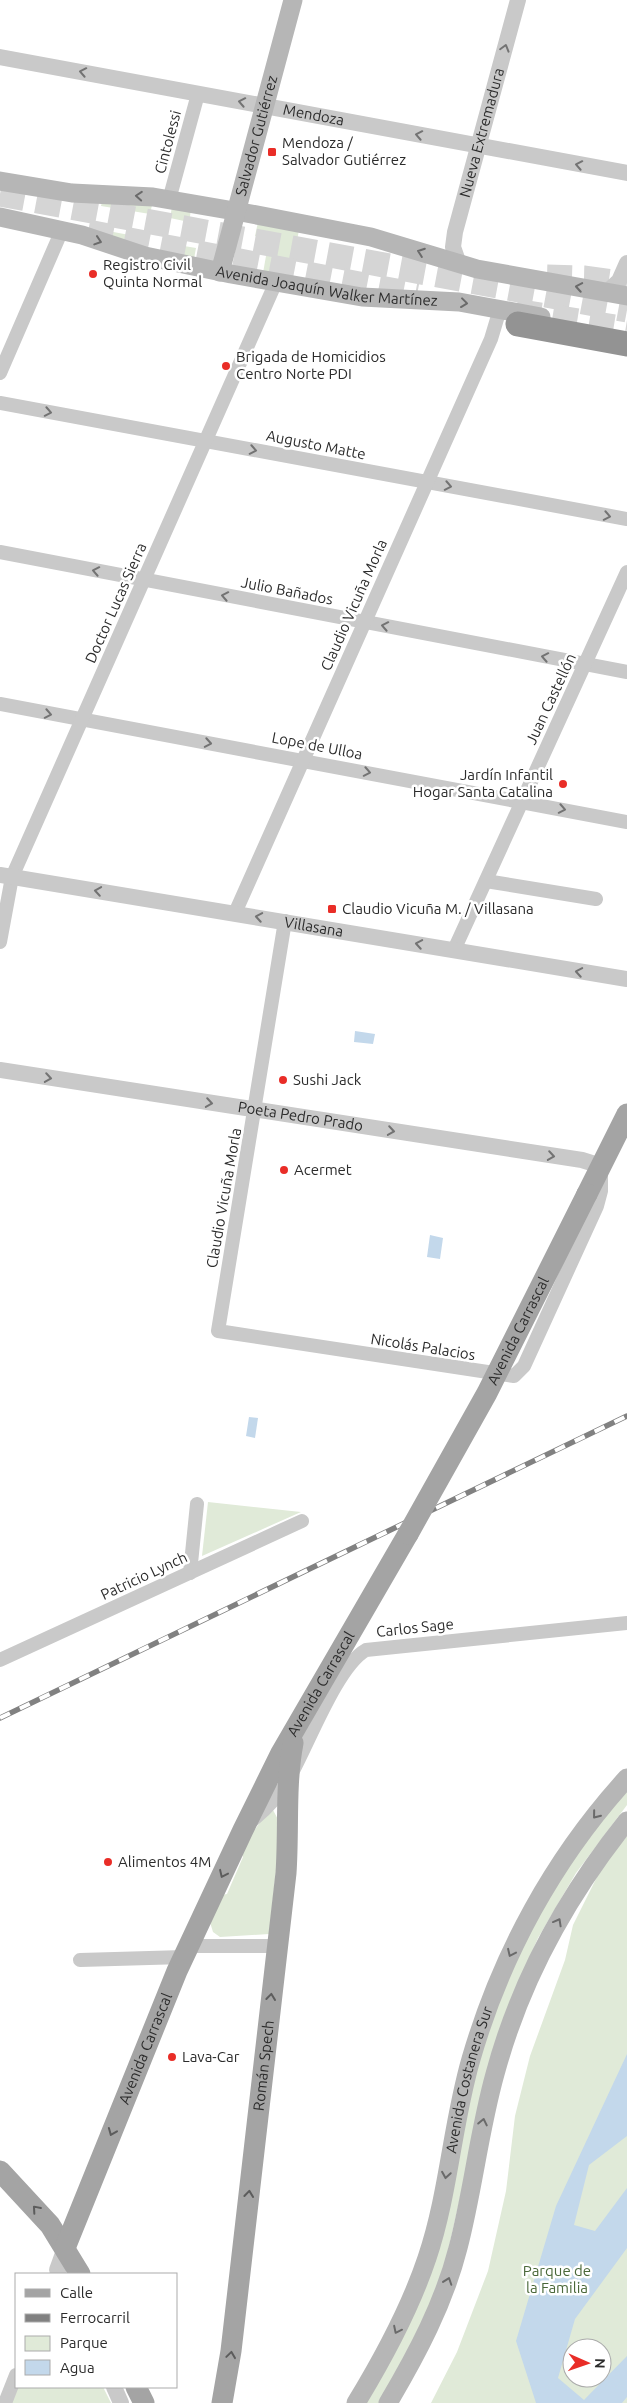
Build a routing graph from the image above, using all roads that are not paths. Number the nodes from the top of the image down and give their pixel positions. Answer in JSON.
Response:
{"nodes":[{"id":1,"x":293,"y":0,"type":"edge"},
{"id":2,"x":518,"y":0,"type":"edge"},
{"id":3,"x":0,"y":57,"type":"edge"},
{"id":4,"x":198,"y":94,"type":"junction"},
{"id":5,"x":264,"y":106,"type":"junction"},
{"id":6,"x":478,"y":146,"type":"junction"},
{"id":7,"x":627,"y":174,"type":"edge"},
{"id":8,"x":0,"y":181,"type":"edge"},
{"id":9,"x":169,"y":200,"type":"junction"},
{"id":10,"x":235,"y":211,"type":"junction"},
{"id":11,"x":0,"y":217,"type":"edge"},
{"id":12,"x":62,"y":230,"type":"junction"},
{"id":13,"x":627,"y":263,"type":"edge"},
{"id":14,"x":459,"y":264,"type":"junction"},
{"id":15,"x":220,"y":272,"type":"junction"},
{"id":16,"x":276,"y":282,"type":"junction"},
{"id":17,"x":607,"y":292,"type":"junction"},
{"id":18,"x":627,"y":296,"type":"edge"},
{"id":19,"x":504,"y":321,"type":"junction"},
{"id":20,"x":627,"y":333,"type":"edge"},
{"id":21,"x":627,"y":344,"type":"edge"},
{"id":22,"x":627,"y":353,"type":"edge"},
{"id":23,"x":0,"y":373,"type":"edge"},
{"id":24,"x":0,"y":403,"type":"edge"},
{"id":25,"x":206,"y":441,"type":"junction"},
{"id":26,"x":427,"y":482,"type":"junction"},
{"id":27,"x":627,"y":519,"type":"edge"},
{"id":28,"x":0,"y":552,"type":"edge"},
{"id":29,"x":627,"y":572,"type":"edge"},
{"id":30,"x":144,"y":580,"type":"junction"},
{"id":31,"x":364,"y":622,"type":"junction"},
{"id":32,"x":585,"y":664,"type":"junction"},
{"id":33,"x":627,"y":672,"type":"edge"},
{"id":34,"x":0,"y":704,"type":"edge"},
{"id":35,"x":82,"y":720,"type":"junction"},
{"id":36,"x":303,"y":760,"type":"junction"},
{"id":37,"x":522,"y":802,"type":"junction"},
{"id":38,"x":627,"y":822,"type":"edge"},
{"id":39,"x":6,"y":876,"type":"edge"},
{"id":40,"x":486,"y":881,"type":"junction"},
{"id":41,"x":596,"y":899,"type":"dead end"},
{"id":42,"x":235,"y":913,"type":"junction"},
{"id":43,"x":285,"y":921,"type":"junction"},
{"id":44,"x":0,"y":942,"type":"edge"},
{"id":45,"x":454,"y":950,"type":"junction"},
{"id":46,"x":627,"y":979,"type":"edge"},
{"id":47,"x":0,"y":1070,"type":"edge"},
{"id":48,"x":256,"y":1110,"type":"junction"},
{"id":49,"x":627,"y":1114,"type":"edge"},
{"id":50,"x":600,"y":1166,"type":"junction"},
{"id":51,"x":218,"y":1332,"type":"joint"},
{"id":52,"x":197,"y":1504,"type":"dead end"},
{"id":53,"x":302,"y":1521,"type":"dead end"},
{"id":54,"x":190,"y":1573,"type":"junction"},
{"id":55,"x":627,"y":1623,"type":"edge"},
{"id":56,"x":1,"y":1658,"type":"edge"},
{"id":57,"x":627,"y":1778,"type":"edge"},
{"id":58,"x":277,"y":1786,"type":"junction"},
{"id":59,"x":627,"y":1821,"type":"edge"},
{"id":60,"x":277,"y":1946,"type":"junction"},
{"id":61,"x":187,"y":1952,"type":"junction"},
{"id":62,"x":80,"y":1960,"type":"dead end"},
{"id":63,"x":0,"y":2171,"type":"edge"},
{"id":64,"x":66,"y":2248,"type":"junction"},
{"id":65,"x":57,"y":2273,"type":"edge"},
{"id":66,"x":79,"y":2273,"type":"edge"},
{"id":67,"x":15,"y":2378,"type":"edge"},
{"id":68,"x":114,"y":2388,"type":"edge"},
{"id":69,"x":136,"y":2388,"type":"edge"},
{"id":70,"x":5,"y":2403,"type":"edge"},
{"id":71,"x":122,"y":2403,"type":"edge"},
{"id":72,"x":144,"y":2403,"type":"edge"},
{"id":73,"x":222,"y":2403,"type":"edge"},
{"id":74,"x":356,"y":2403,"type":"edge"},
{"id":75,"x":388,"y":2403,"type":"edge"}],
"edges":[{"from":1,"to":5,"type":"main road","name":"Salvador Gutiérrez"},
{"from":6,"to":2,"type":"street","name":"Nueva Extremadura","one_way":true},
{"from":4,"to":3,"type":"street","name":"Mendoza","one_way":true},
{"from":5,"to":4,"type":"street","name":"Mendoza","one_way":true},
{"from":4,"to":9,"type":"street","name":"Cintolessi"},
{"from":6,"to":5,"type":"street","name":"Mendoza","one_way":true},
{"from":5,"to":10,"type":"main road","name":"Salvador Gutiérrez"},
{"from":7,"to":6,"type":"street","name":"Mendoza","one_way":true},
{"from":6,"to":14,"type":"street","name":"Nueva Extremadura"},
{"from":9,"to":8,"type":"main road","one_way":true},
{"from":9,"to":10,"type":"main road"},
{"from":14,"to":10,"type":"main road","one_way":true},
{"from":10,"to":15,"type":"main road","name":"Salvador Gutiérrez"},
{"from":11,"to":12,"type":"main road","name":"Avenida Joaquín Walker Martínez"},
{"from":12,"to":15,"type":"main road","name":"Avenida Joaquín Walker Martínez","one_way":true},
{"from":12,"to":23,"type":"street"},
{"from":13,"to":17,"type":"street"},
{"from":17,"to":14,"type":"main road","one_way":true},
{"from":15,"to":16,"type":"main road","name":"Avenida Joaquín Walker Martínez"},
{"from":16,"to":19,"type":"main road","name":"Avenida Joaquín Walker Martínez","one_way":true},
{"from":16,"to":25,"type":"street","name":"Doctor Lucas Sierra"},
{"from":17,"to":18,"type":"main road"},
{"from":19,"to":20,"type":"main road","name":"Avenida Joaquín Walker Martínez"},
{"from":19,"to":21,"type":"highway"},
{"from":19,"to":22,"type":"street"},
{"from":19,"to":26,"type":"street","name":"Claudio Vicuña Morla"},
{"from":24,"to":25,"type":"street","name":"Augusto Matte","one_way":true},
{"from":25,"to":26,"type":"street","name":"Augusto Matte","one_way":true},
{"from":25,"to":30,"type":"street","name":"Doctor Lucas Sierra"},
{"from":26,"to":27,"type":"street","name":"Augusto Matte","one_way":true},
{"from":26,"to":31,"type":"street","name":"Claudio Vicuña Morla"},
{"from":30,"to":28,"type":"street","name":"Julio Bañados","one_way":true},
{"from":29,"to":32,"type":"street","name":"Juan Castellón"},
{"from":31,"to":30,"type":"street","name":"Julio Bañados","one_way":true},
{"from":30,"to":35,"type":"street","name":"Doctor Lucas Sierra"},
{"from":32,"to":31,"type":"street","name":"Julio Bañados","one_way":true},
{"from":31,"to":36,"type":"street","name":"Claudio Vicuña Morla"},
{"from":32,"to":33,"type":"street","name":"Julio Bañados"},
{"from":32,"to":37,"type":"street","name":"Juan Castellón"},
{"from":34,"to":35,"type":"street","name":"Lope de Ulloa","one_way":true},
{"from":35,"to":36,"type":"street","name":"Lope de Ulloa","one_way":true},
{"from":35,"to":39,"type":"street","name":"Doctor Lucas Sierra"},
{"from":36,"to":37,"type":"street","name":"Lope de Ulloa","one_way":true},
{"from":36,"to":42,"type":"street","name":"Claudio Vicuña Morla"},
{"from":37,"to":38,"type":"street","name":"Lope de Ulloa","one_way":true},
{"from":37,"to":40,"type":"street","name":"Juan Castellón"},
{"from":42,"to":39,"type":"street","name":"Villasana","one_way":true},
{"from":39,"to":44,"type":"street","name":"Doctor Lucas Sierra"},
{"from":40,"to":41,"type":"street"},
{"from":40,"to":45,"type":"street","name":"Juan Castellón"},
{"from":43,"to":42,"type":"street","name":"Villasana","one_way":true},
{"from":45,"to":43,"type":"street","name":"Villasana","one_way":true},
{"from":43,"to":48,"type":"street","name":"Claudio Vicuña Morla"},
{"from":46,"to":45,"type":"street","name":"Villasana","one_way":true},
{"from":47,"to":48,"type":"street","name":"Poeta Pedro Prado","one_way":true},
{"from":48,"to":50,"type":"street","name":"Poeta Pedro Prado","one_way":true},
{"from":48,"to":51,"type":"street","name":"Claudio Vicuña Morla"},
{"from":49,"to":50,"type":"main road","name":"Avenida Carrascal"},
{"from":50,"to":51,"type":"street","name":"Nicolás Palacios"},
{"from":50,"to":58,"type":"main road","name":"Avenida Carrascal","bridge":true},
{"from":52,"to":54,"type":"street"},
{"from":53,"to":54,"type":"street","name":"Patricio Lynch"},
{"from":54,"to":56,"type":"street","name":"Patricio Lynch"},
{"from":55,"to":58,"type":"street","name":"Carlos Sage"},
{"from":57,"to":74,"type":"main road","name":"Avenida Costanera Sur","one_way":true},
{"from":58,"to":60,"type":"main road","name":"Román Spech"},
{"from":58,"to":61,"type":"main road","name":"Avenida Carrascal","one_way":true},
{"from":75,"to":59,"type":"main road","name":"Avenida Costanera Sur","one_way":true},
{"from":60,"to":61,"type":"street"},
{"from":73,"to":60,"type":"main road","name":"Román Spech","one_way":true},
{"from":61,"to":62,"type":"street"},
{"from":61,"to":64,"type":"main road","name":"Avenida Carrascal","one_way":true},
{"from":64,"to":63,"type":"main road","one_way":true},
{"from":64,"to":65,"type":"street","name":"Avenida Carrascal"},
{"from":64,"to":66,"type":"main road"},
{"from":67,"to":70,"type":"street"},
{"from":68,"to":71,"type":"street"},
{"from":69,"to":72,"type":"main road"}]}
